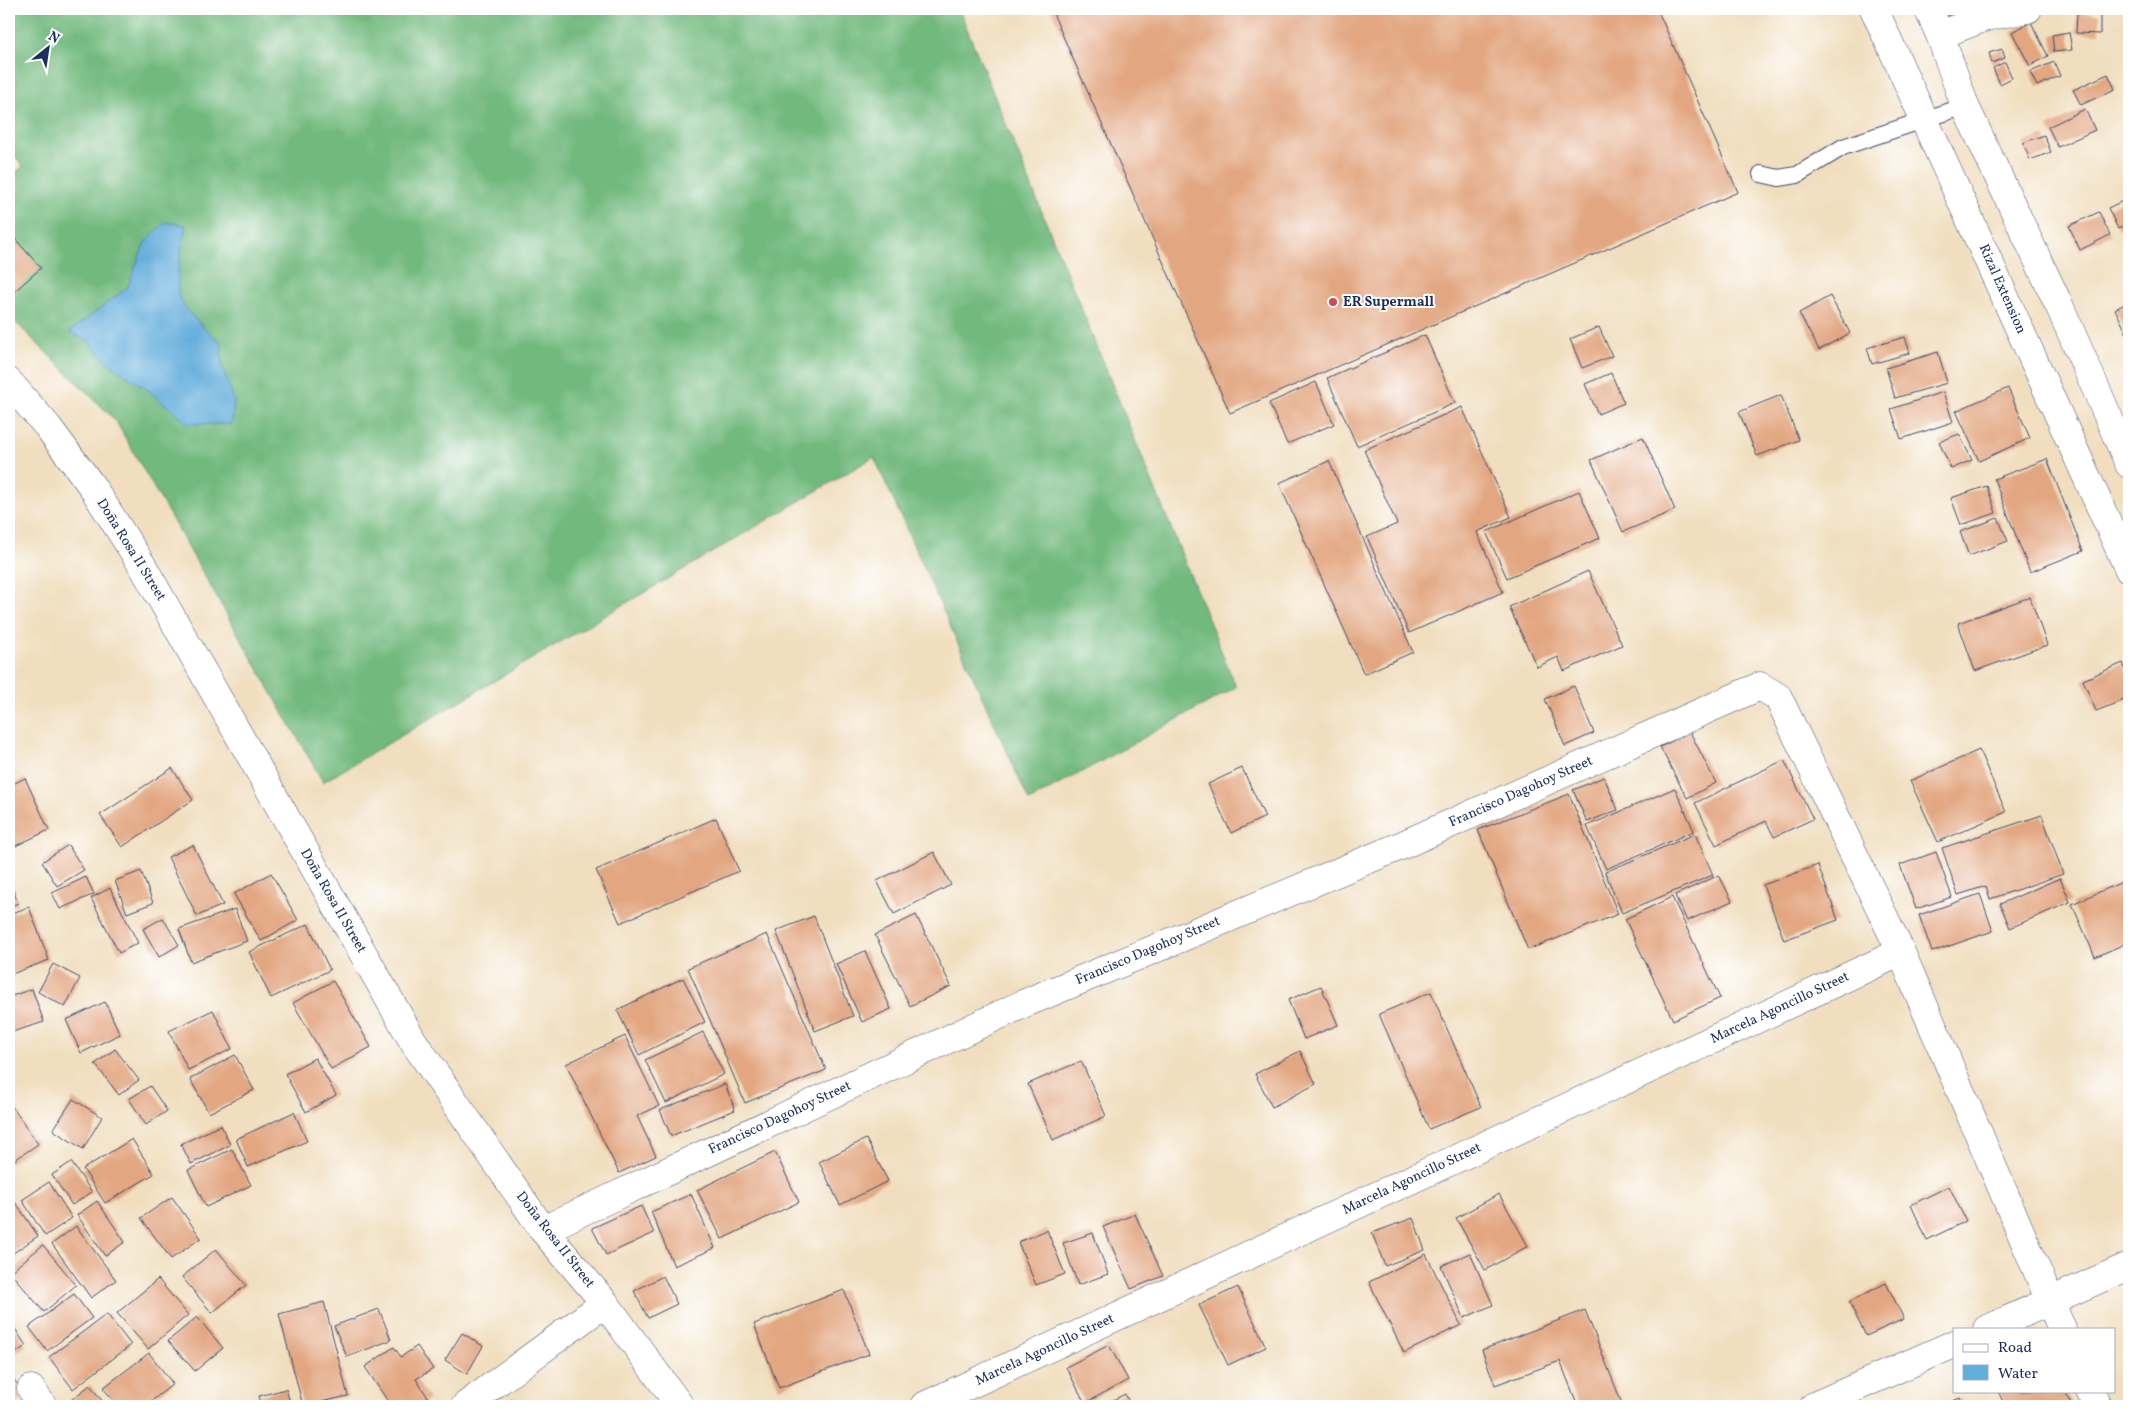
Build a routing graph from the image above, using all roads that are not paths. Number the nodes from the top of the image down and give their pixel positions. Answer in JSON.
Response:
{"nodes":[{"id":1,"x":1874,"y":9,"type":"edge"},
{"id":2,"x":1928,"y":9,"type":"edge"},
{"id":3,"x":2028,"y":9,"type":"edge"},
{"id":4,"x":1940,"y":35,"type":"junction"},
{"id":5,"x":1965,"y":106,"type":"junction"},
{"id":6,"x":1925,"y":120,"type":"junction"},
{"id":7,"x":1760,"y":174,"type":"dead end"},
{"id":8,"x":9,"y":382,"type":"edge"},
{"id":9,"x":2129,"y":464,"type":"edge"},
{"id":10,"x":2121,"y":529,"type":"edge"},
{"id":11,"x":2129,"y":570,"type":"edge"},
{"id":12,"x":1901,"y":952,"type":"junction"},
{"id":13,"x":543,"y":1230,"type":"junction"},
{"id":14,"x":2129,"y":1266,"type":"edge"},
{"id":15,"x":2050,"y":1301,"type":"junction"},
{"id":16,"x":605,"y":1303,"type":"junction"},
{"id":17,"x":1990,"y":1328,"type":"edge"},
{"id":18,"x":2062,"y":1328,"type":"edge"},
{"id":19,"x":1953,"y":1344,"type":"edge"},
{"id":20,"x":2090,"y":1392,"type":"edge"},
{"id":21,"x":465,"y":1406,"type":"edge"},
{"id":22,"x":680,"y":1406,"type":"edge"},
{"id":23,"x":924,"y":1406,"type":"edge"},
{"id":24,"x":1814,"y":1406,"type":"edge"},
{"id":25,"x":2097,"y":1406,"type":"edge"}],
"edges":[{"from":1,"to":6,"type":"street","name":"Rizal Extension"},
{"from":2,"to":4,"type":"street"},
{"from":3,"to":4,"type":"street"},
{"from":4,"to":5,"type":"street"},
{"from":5,"to":6,"type":"lane"},
{"from":5,"to":9,"type":"street"},
{"from":6,"to":7,"type":"lane"},
{"from":6,"to":10,"type":"street","name":"Rizal Extension"},
{"from":8,"to":13,"type":"street","name":"Doña Rosa II Street"},
{"from":10,"to":11,"type":"street","name":"Rizal Extension"},
{"from":12,"to":13,"type":"street","name":"Francisco Dagohoy Street"},
{"from":12,"to":15,"type":"street"},
{"from":12,"to":23,"type":"street","name":"Marcela Agoncillo Street"},
{"from":13,"to":16,"type":"street","name":"Doña Rosa II Street"},
{"from":14,"to":15,"type":"street"},
{"from":15,"to":17,"type":"street"},
{"from":15,"to":18,"type":"street"},
{"from":16,"to":21,"type":"street"},
{"from":16,"to":22,"type":"street","name":"Doña Rosa II Street"},
{"from":19,"to":24,"type":"street"},
{"from":20,"to":25,"type":"street"}]}
